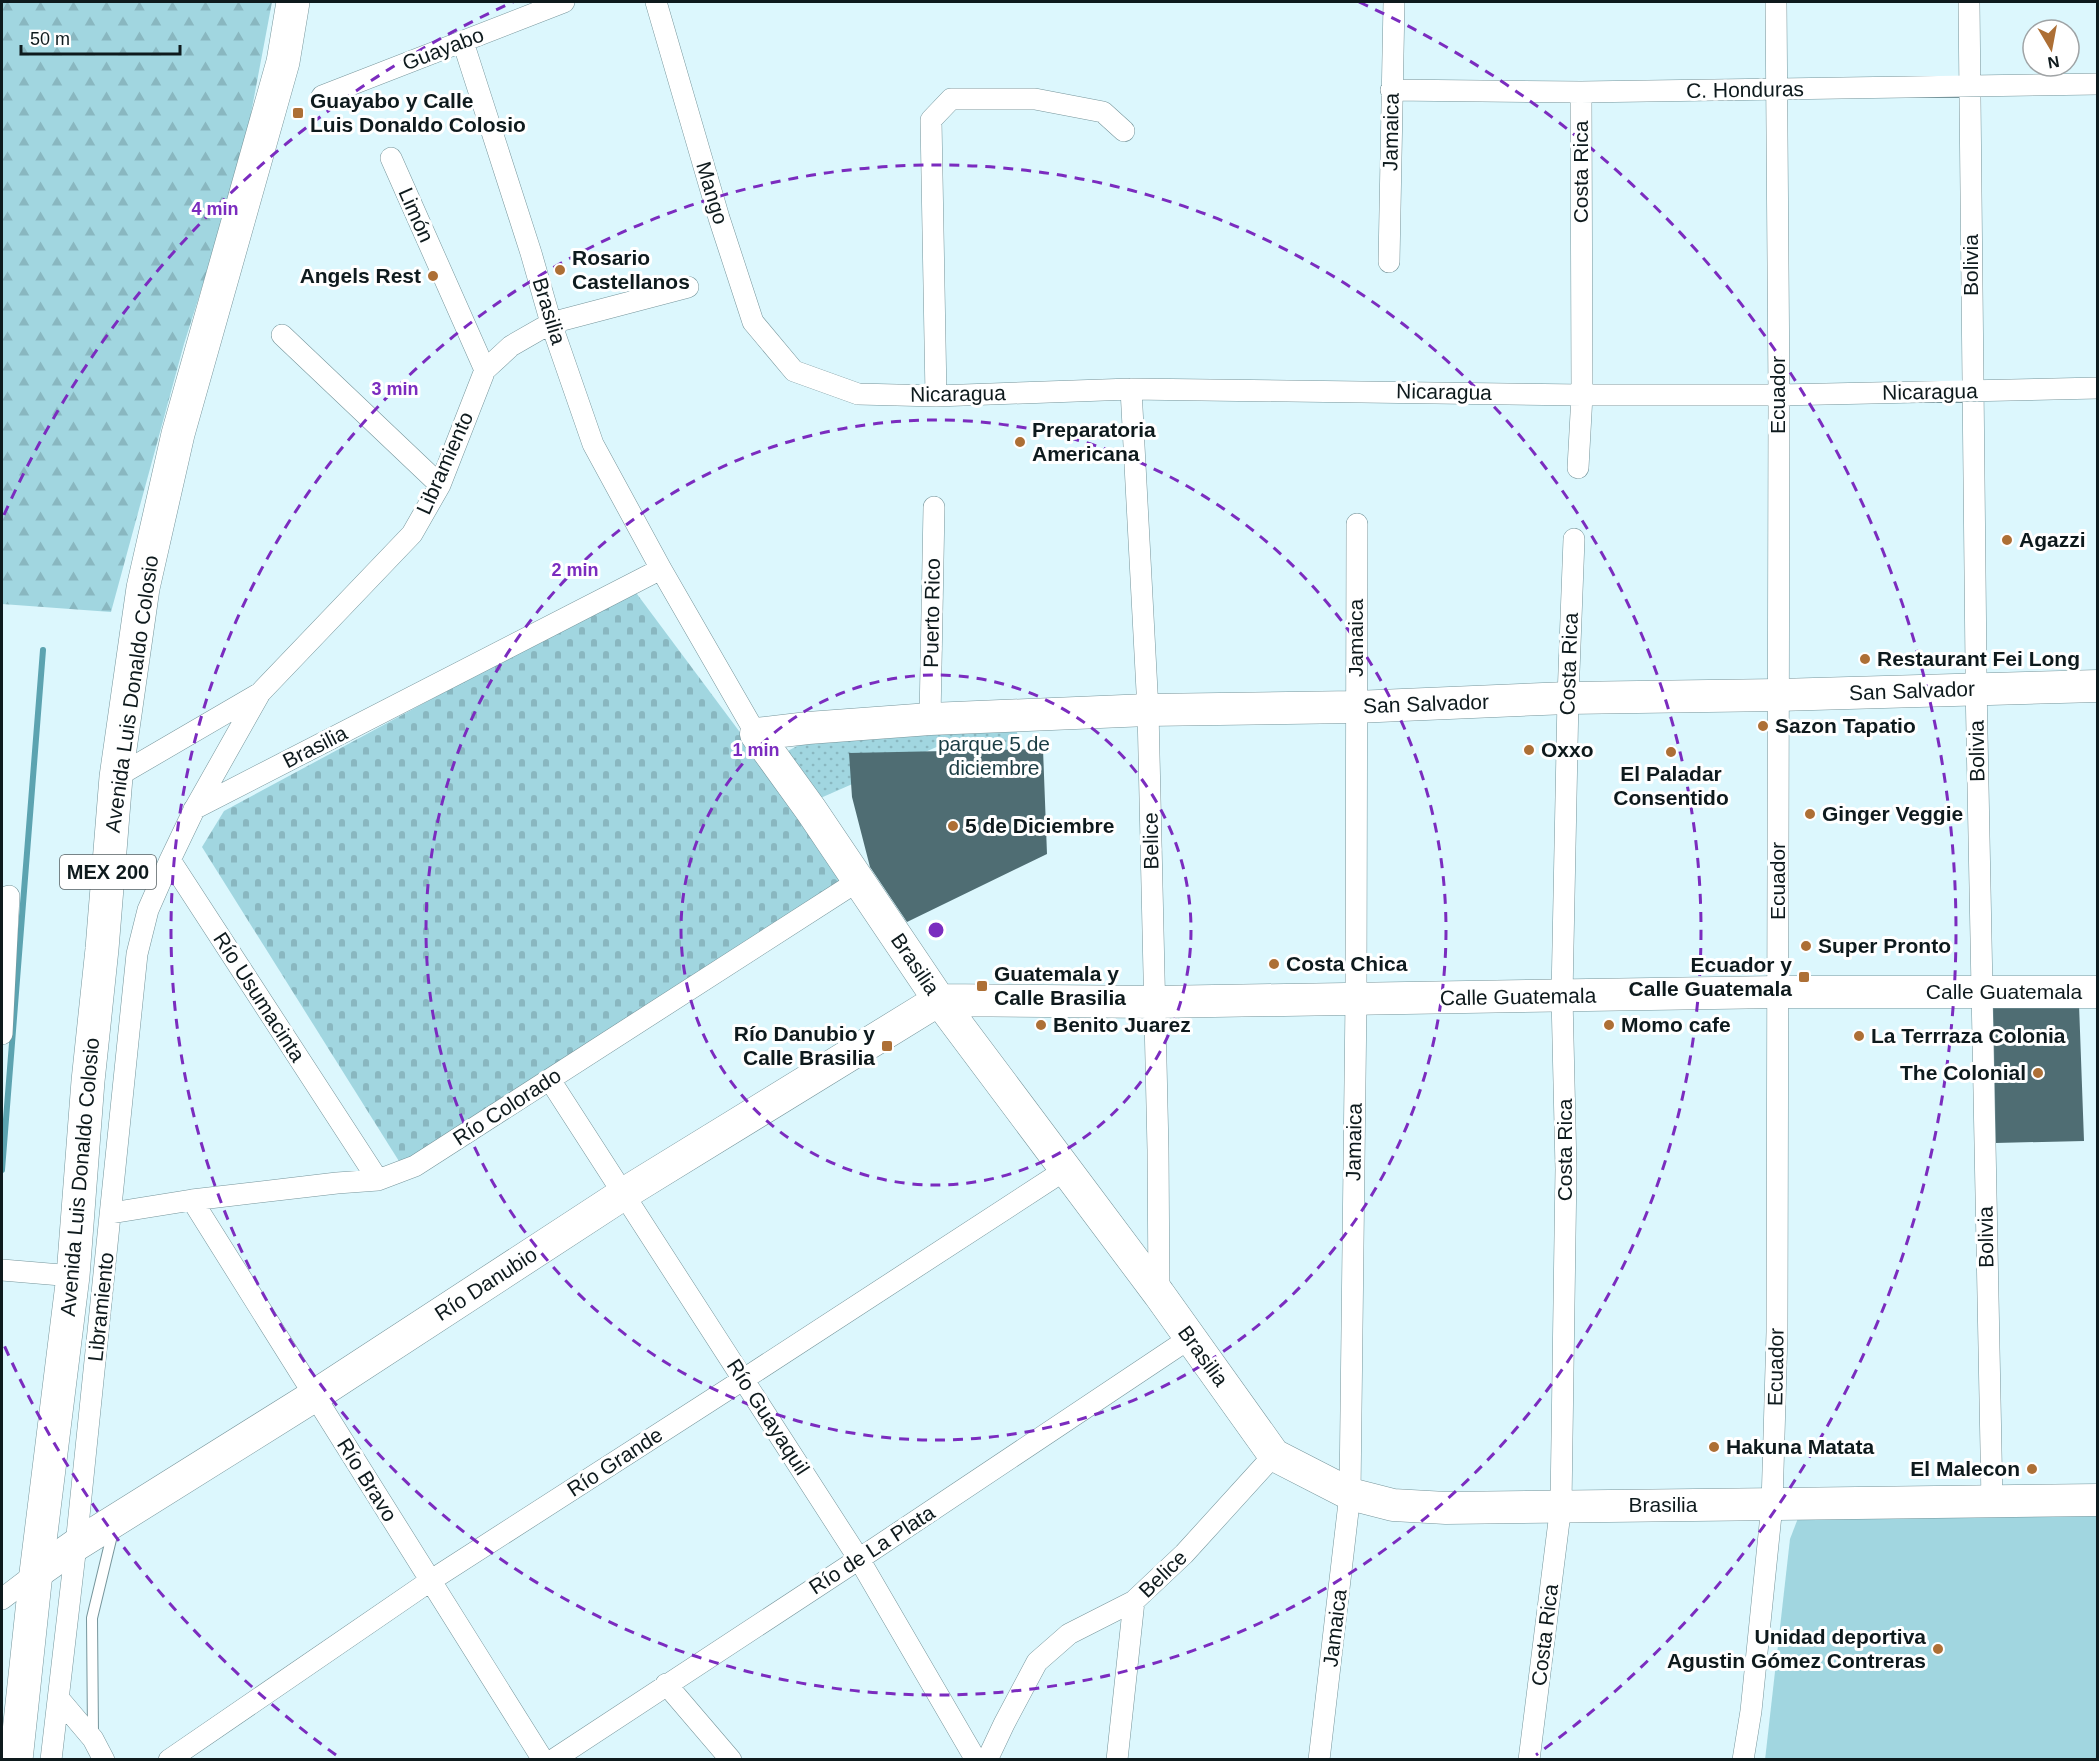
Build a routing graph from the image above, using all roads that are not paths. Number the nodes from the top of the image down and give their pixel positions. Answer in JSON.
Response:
{"nodes":[{"id":1,"x":293,"y":2,"type":"edge"},
{"id":2,"x":564,"y":2,"type":"edge"},
{"id":3,"x":656,"y":2,"type":"edge"},
{"id":4,"x":1394,"y":2,"type":"edge"},
{"id":5,"x":1776,"y":2,"type":"edge"},
{"id":6,"x":1969,"y":2,"type":"edge"},
{"id":7,"x":463,"y":42,"type":"junction"},
{"id":8,"x":2097,"y":84,"type":"edge"},
{"id":9,"x":1970,"y":87,"type":"junction"},
{"id":10,"x":1392,"y":90,"type":"junction"},
{"id":11,"x":1776,"y":90,"type":"junction"},
{"id":12,"x":1581,"y":92,"type":"junction"},
{"id":13,"x":322,"y":96,"type":"dead end"},
{"id":14,"x":1124,"y":130,"type":"dead end"},
{"id":15,"x":391,"y":158,"type":"dead end"},
{"id":16,"x":1389,"y":262,"type":"dead end"},
{"id":17,"x":688,"y":287,"type":"dead end"},
{"id":18,"x":551,"y":323,"type":"junction"},
{"id":19,"x":282,"y":335,"type":"dead end"},
{"id":20,"x":485,"y":370,"type":"junction"},
{"id":21,"x":794,"y":371,"type":"joint"},
{"id":22,"x":2097,"y":388,"type":"edge"},
{"id":23,"x":1131,"y":389,"type":"junction"},
{"id":24,"x":1971,"y":392,"type":"junction"},
{"id":25,"x":1582,"y":395,"type":"junction"},
{"id":26,"x":1779,"y":395,"type":"junction"},
{"id":27,"x":936,"y":396,"type":"junction"},
{"id":28,"x":1578,"y":468,"type":"dead end"},
{"id":29,"x":440,"y":486,"type":"junction"},
{"id":30,"x":934,"y":507,"type":"dead end"},
{"id":31,"x":1357,"y":524,"type":"dead end"},
{"id":32,"x":1574,"y":539,"type":"dead end"},
{"id":33,"x":661,"y":568,"type":"junction"},
{"id":34,"x":2097,"y":686,"type":"edge"},
{"id":35,"x":1976,"y":688,"type":"junction"},
{"id":36,"x":260,"y":693,"type":"junction"},
{"id":37,"x":1778,"y":695,"type":"junction"},
{"id":38,"x":1568,"y":698,"type":"junction"},
{"id":39,"x":1355,"y":707,"type":"junction"},
{"id":40,"x":1148,"y":710,"type":"junction"},
{"id":41,"x":930,"y":719,"type":"junction"},
{"id":42,"x":756,"y":734,"type":"junction"},
{"id":43,"x":116,"y":777,"type":"junction"},
{"id":44,"x":194,"y":810,"type":"junction"},
{"id":45,"x":170,"y":860,"type":"junction"},
{"id":46,"x":858,"y":881,"type":"junction"},
{"id":47,"x":5,"y":897,"type":"edge"},
{"id":48,"x":1778,"y":992,"type":"junction"},
{"id":49,"x":2097,"y":992,"type":"edge"},
{"id":50,"x":1980,"y":993,"type":"junction"},
{"id":51,"x":1562,"y":996,"type":"junction"},
{"id":52,"x":1356,"y":999,"type":"junction"},
{"id":53,"x":939,"y":1000,"type":"junction"},
{"id":54,"x":1155,"y":1002,"type":"junction"},
{"id":55,"x":2,"y":1034,"type":"edge"},
{"id":56,"x":550,"y":1080,"type":"junction"},
{"id":57,"x":1065,"y":1170,"type":"junction"},
{"id":58,"x":378,"y":1180,"type":"junction"},
{"id":59,"x":625,"y":1193,"type":"junction"},
{"id":60,"x":192,"y":1200,"type":"junction"},
{"id":61,"x":111,"y":1213,"type":"junction"},
{"id":62,"x":7,"y":1270,"type":"edge"},
{"id":63,"x":73,"y":1276,"type":"junction"},
{"id":64,"x":1159,"y":1294,"type":"junction"},
{"id":65,"x":1190,"y":1338,"type":"junction"},
{"id":66,"x":744,"y":1379,"type":"junction"},
{"id":67,"x":314,"y":1396,"type":"junction"},
{"id":68,"x":1274,"y":1455,"type":"junction"},
{"id":69,"x":1350,"y":1494,"type":"junction"},
{"id":70,"x":2097,"y":1500,"type":"edge"},
{"id":71,"x":1992,"y":1501,"type":"junction"},
{"id":72,"x":1772,"y":1504,"type":"junction"},
{"id":73,"x":1561,"y":1505,"type":"junction"},
{"id":74,"x":115,"y":1522,"type":"junction"},
{"id":75,"x":76,"y":1545,"type":"junction"},
{"id":76,"x":859,"y":1559,"type":"junction"},
{"id":77,"x":36,"y":1572,"type":"junction"},
{"id":78,"x":430,"y":1581,"type":"junction"},
{"id":79,"x":2,"y":1599,"type":"edge"},
{"id":80,"x":1134,"y":1601,"type":"junction"},
{"id":81,"x":666,"y":1684,"type":"junction"},
{"id":82,"x":60,"y":1700,"type":"junction"},
{"id":83,"x":93,"y":1739,"type":"junction"},
{"id":84,"x":16,"y":1760,"type":"edge"},
{"id":85,"x":51,"y":1760,"type":"edge"},
{"id":86,"x":104,"y":1760,"type":"edge"},
{"id":87,"x":169,"y":1760,"type":"edge"},
{"id":88,"x":543,"y":1760,"type":"edge"},
{"id":89,"x":553,"y":1760,"type":"edge"},
{"id":90,"x":732,"y":1760,"type":"edge"},
{"id":91,"x":976,"y":1760,"type":"edge"},
{"id":92,"x":987,"y":1760,"type":"edge"},
{"id":93,"x":1117,"y":1760,"type":"edge"},
{"id":94,"x":1319,"y":1760,"type":"edge"},
{"id":95,"x":1529,"y":1760,"type":"edge"},
{"id":96,"x":1743,"y":1760,"type":"edge"}],
"edges":[{"from":1,"to":43,"type":"main road","name":"Avenida Luis Donaldo Colosio","number":"MEX 200"},
{"from":2,"to":7,"type":"street","name":"Guayabo"},
{"from":3,"to":21,"type":"street","name":"Mango"},
{"from":4,"to":10,"type":"street","name":"Jamaica"},
{"from":5,"to":11,"type":"street","name":"Ecuador"},
{"from":6,"to":9,"type":"street","name":"Bolivia"},
{"from":7,"to":13,"type":"street","name":"Guayabo"},
{"from":7,"to":18,"type":"street","name":"Brasilia"},
{"from":8,"to":9,"type":"street","name":"C. Honduras"},
{"from":9,"to":11,"type":"street","name":"C. Honduras"},
{"from":9,"to":24,"type":"street","name":"Bolivia"},
{"from":10,"to":12,"type":"street","name":"C. Honduras"},
{"from":10,"to":16,"type":"street","name":"Jamaica"},
{"from":11,"to":12,"type":"street","name":"C. Honduras"},
{"from":11,"to":26,"type":"street","name":"Ecuador"},
{"from":12,"to":25,"type":"street","name":"Costa Rica"},
{"from":14,"to":27,"type":"street"},
{"from":15,"to":20,"type":"street","name":"Limón"},
{"from":17,"to":18,"type":"street","name":"Libramiento"},
{"from":18,"to":20,"type":"street","name":"Libramiento"},
{"from":18,"to":33,"type":"street","name":"Brasilia"},
{"from":19,"to":29,"type":"street"},
{"from":20,"to":29,"type":"street","name":"Libramiento"},
{"from":21,"to":27,"type":"street","name":"Nicaragua"},
{"from":22,"to":24,"type":"street","name":"Nicaragua"},
{"from":23,"to":25,"type":"street","name":"Nicaragua"},
{"from":23,"to":27,"type":"street","name":"Nicaragua"},
{"from":23,"to":40,"type":"street","name":"Belice"},
{"from":24,"to":26,"type":"street","name":"Nicaragua"},
{"from":24,"to":35,"type":"street","name":"Bolivia"},
{"from":25,"to":26,"type":"street","name":"Nicaragua"},
{"from":25,"to":28,"type":"street","name":"Costa Rica"},
{"from":26,"to":37,"type":"street","name":"Ecuador"},
{"from":29,"to":36,"type":"street","name":"Libramiento"},
{"from":30,"to":41,"type":"street","name":"Puerto Rico"},
{"from":31,"to":39,"type":"street","name":"Jamaica"},
{"from":32,"to":38,"type":"street","name":"Costa Rica"},
{"from":33,"to":42,"type":"street","name":"Brasilia"},
{"from":33,"to":44,"type":"street","name":"Brasilia"},
{"from":34,"to":35,"type":"street","name":"San Salvador"},
{"from":35,"to":37,"type":"street","name":"San Salvador"},
{"from":35,"to":50,"type":"street","name":"Bolivia"},
{"from":36,"to":43,"type":"street"},
{"from":36,"to":44,"type":"street","name":"Libramiento"},
{"from":37,"to":38,"type":"street","name":"San Salvador"},
{"from":37,"to":48,"type":"street","name":"Ecuador"},
{"from":38,"to":39,"type":"street","name":"San Salvador"},
{"from":38,"to":51,"type":"street","name":"Costa Rica"},
{"from":39,"to":40,"type":"street","name":"San Salvador"},
{"from":39,"to":52,"type":"street","name":"Jamaica"},
{"from":40,"to":41,"type":"street","name":"San Salvador"},
{"from":40,"to":54,"type":"street","name":"Belice"},
{"from":41,"to":42,"type":"street","name":"San Salvador"},
{"from":42,"to":46,"type":"street","name":"Brasilia"},
{"from":43,"to":63,"type":"main road","name":"Avenida Luis Donaldo Colosio","number":"MEX 200"},
{"from":44,"to":45,"type":"street"},
{"from":45,"to":58,"type":"street","name":"Río Usumacinta"},
{"from":45,"to":61,"type":"street","name":"Libramiento"},
{"from":46,"to":53,"type":"street","name":"Brasilia"},
{"from":46,"to":56,"type":"street","name":"Río Colorado"},
{"from":47,"to":55,"type":"street"},
{"from":48,"to":50,"type":"street","name":"Calle Guatemala"},
{"from":48,"to":51,"type":"street","name":"Calle Guatemala"},
{"from":48,"to":72,"type":"street","name":"Ecuador"},
{"from":49,"to":50,"type":"street","name":"Calle Guatemala"},
{"from":50,"to":71,"type":"street","name":"Bolivia"},
{"from":51,"to":52,"type":"street","name":"Calle Guatemala"},
{"from":51,"to":73,"type":"street","name":"Costa Rica"},
{"from":52,"to":54,"type":"street","name":"Calle Guatemala"},
{"from":52,"to":69,"type":"street","name":"Jamaica"},
{"from":53,"to":54,"type":"street","name":"Calle Guatemala"},
{"from":53,"to":57,"type":"street","name":"Brasilia"},
{"from":53,"to":59,"type":"street","name":"Río Danubio"},
{"from":54,"to":64,"type":"street","name":"Belice"},
{"from":56,"to":58,"type":"street","name":"Río Colorado"},
{"from":56,"to":59,"type":"street","name":"Río Guayaquil"},
{"from":57,"to":64,"type":"street","name":"Brasilia"},
{"from":57,"to":66,"type":"street","name":"Río Grande"},
{"from":58,"to":60,"type":"street","name":"Río Colorado"},
{"from":59,"to":66,"type":"street","name":"Río Guayaquil"},
{"from":59,"to":67,"type":"street","name":"Río Danubio"},
{"from":60,"to":61,"type":"street","name":"Río Colorado"},
{"from":60,"to":67,"type":"street","name":"Río Bravo"},
{"from":61,"to":75,"type":"street","name":"Libramiento"},
{"from":62,"to":63,"type":"street"},
{"from":63,"to":77,"type":"main road","name":"Avenida Luis Donaldo Colosio","number":"MEX 200"},
{"from":64,"to":65,"type":"street","name":"Brasilia"},
{"from":65,"to":68,"type":"street","name":"Brasilia"},
{"from":65,"to":76,"type":"street","name":"Río de La Plata"},
{"from":66,"to":76,"type":"street","name":"Río Guayaquil"},
{"from":66,"to":78,"type":"street","name":"Río Grande"},
{"from":67,"to":74,"type":"street","name":"Río Danubio"},
{"from":67,"to":78,"type":"street","name":"Río Bravo"},
{"from":68,"to":69,"type":"street","name":"Brasilia"},
{"from":68,"to":80,"type":"street","name":"Belice"},
{"from":69,"to":73,"type":"street","name":"Brasilia"},
{"from":69,"to":94,"type":"street","name":"Jamaica"},
{"from":70,"to":71,"type":"street","name":"Brasilia"},
{"from":71,"to":72,"type":"street","name":"Brasilia"},
{"from":72,"to":73,"type":"street","name":"Brasilia"},
{"from":72,"to":96,"type":"street","name":"Ecuador"},
{"from":73,"to":95,"type":"street","name":"Costa Rica"},
{"from":74,"to":75,"type":"street","name":"Río Danubio"},
{"from":74,"to":83,"type":"lane"},
{"from":75,"to":77,"type":"street","name":"Río Danubio"},
{"from":75,"to":82,"type":"street","name":"Libramiento"},
{"from":76,"to":81,"type":"street","name":"Río de La Plata"},
{"from":76,"to":91,"type":"street","name":"Río Guayaquil"},
{"from":77,"to":79,"type":"street"},
{"from":77,"to":84,"type":"main road","name":"Avenida Luis Donaldo Colosio","number":"MEX 200"},
{"from":78,"to":87,"type":"street","name":"Río Grande"},
{"from":78,"to":88,"type":"street","name":"Río Bravo"},
{"from":80,"to":92,"type":"street"},
{"from":80,"to":93,"type":"street","name":"Belice"},
{"from":81,"to":89,"type":"street","name":"Río de La Plata"},
{"from":81,"to":90,"type":"street"},
{"from":82,"to":83,"type":"street"},
{"from":82,"to":85,"type":"street","name":"Libramiento"},
{"from":83,"to":86,"type":"street"}]}
